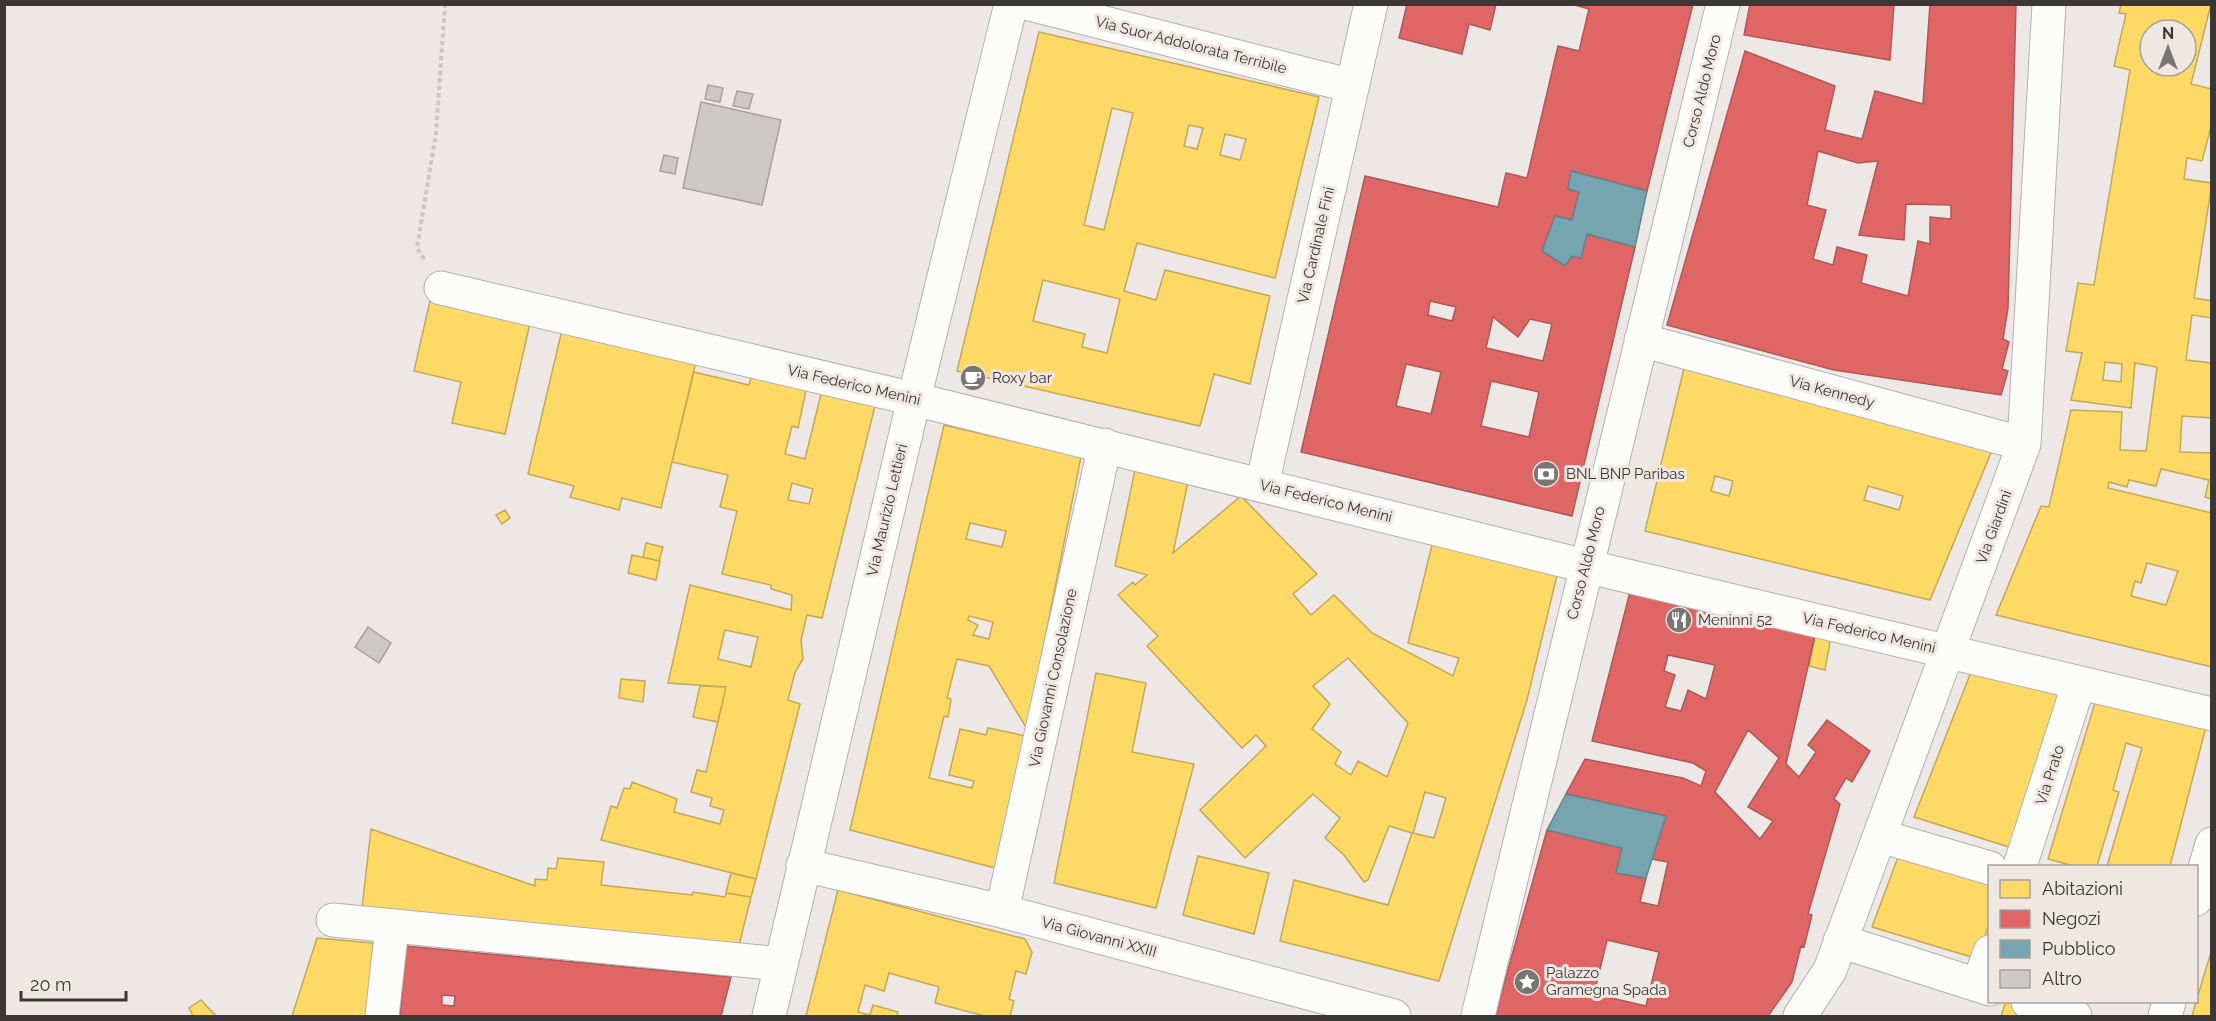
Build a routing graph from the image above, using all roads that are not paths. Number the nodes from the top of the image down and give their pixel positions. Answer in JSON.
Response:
{"nodes":[{"id":1,"x":1011,"y":4,"type":"edge"},
{"id":2,"x":1030,"y":4,"type":"edge"},
{"id":3,"x":1371,"y":4,"type":"edge"},
{"id":4,"x":1723,"y":4,"type":"edge"},
{"id":5,"x":2049,"y":4,"type":"edge"},
{"id":6,"x":1352,"y":86,"type":"junction"},
{"id":7,"x":441,"y":288,"type":"road end"},
{"id":8,"x":1641,"y":340,"type":"junction"},
{"id":9,"x":914,"y":399,"type":"junction"},
{"id":10,"x":2024,"y":444,"type":"junction"},
{"id":11,"x":1105,"y":445,"type":"junction"},
{"id":12,"x":1262,"y":485,"type":"junction"},
{"id":13,"x":1586,"y":566,"type":"junction"},
{"id":14,"x":1948,"y":652,"type":"junction"},
{"id":15,"x":2079,"y":683,"type":"junction"},
{"id":16,"x":2211,"y":714,"type":"edge"},
{"id":17,"x":1880,"y":836,"type":"junction"},
{"id":18,"x":2211,"y":844,"type":"edge"},
{"id":19,"x":803,"y":865,"type":"junction"},
{"id":20,"x":2021,"y":865,"type":"edge"},
{"id":21,"x":1988,"y":868,"type":"edge"},
{"id":22,"x":2198,"y":892,"type":"edge"},
{"id":23,"x":1002,"y":911,"type":"junction"},
{"id":24,"x":333,"y":920,"type":"dead end"},
{"id":25,"x":392,"y":927,"type":"junction"},
{"id":26,"x":1840,"y":941,"type":"junction"},
{"id":27,"x":1988,"y":959,"type":"edge"},
{"id":28,"x":781,"y":964,"type":"junction"},
{"id":29,"x":1984,"y":987,"type":"edge"},
{"id":30,"x":2031,"y":1003,"type":"edge"},
{"id":31,"x":382,"y":1017,"type":"edge"},
{"id":32,"x":769,"y":1017,"type":"edge"},
{"id":33,"x":1394,"y":1017,"type":"edge"},
{"id":34,"x":1478,"y":1017,"type":"edge"},
{"id":35,"x":1800,"y":1017,"type":"edge"},
{"id":36,"x":2074,"y":1017,"type":"edge"}],
"edges":[{"from":1,"to":9,"type":"street","name":"Via Maurizio Lettieri"},
{"from":2,"to":6,"type":"street","name":"Via Suor Addolorata Terribile"},
{"from":3,"to":6,"type":"street","name":"Via Cardinale Fini"},
{"from":4,"to":8,"type":"street","name":"Corso Aldo Moro"},
{"from":5,"to":10,"type":"street","name":"Via Giardini"},
{"from":6,"to":12,"type":"street","name":"Via Cardinale Fini"},
{"from":7,"to":9,"type":"street","name":"Via Federico Menini"},
{"from":8,"to":10,"type":"street","name":"Via Kennedy"},
{"from":8,"to":13,"type":"street","name":"Corso Aldo Moro"},
{"from":9,"to":11,"type":"street","name":"Via Federico Menini"},
{"from":9,"to":19,"type":"street","name":"Via Maurizio Lettieri"},
{"from":10,"to":14,"type":"street","name":"Via Giardini"},
{"from":11,"to":12,"type":"street","name":"Via Federico Menini"},
{"from":11,"to":23,"type":"street","name":"Via Giovanni Consolazione"},
{"from":12,"to":13,"type":"street","name":"Via Federico Menini"},
{"from":13,"to":14,"type":"street","name":"Via Federico Menini"},
{"from":13,"to":34,"type":"street","name":"Corso Aldo Moro"},
{"from":14,"to":15,"type":"street","name":"Via Federico Menini"},
{"from":14,"to":17,"type":"street","name":"Via Giardini"},
{"from":15,"to":16,"type":"street","name":"Via Federico Menini"},
{"from":15,"to":20,"type":"street","name":"Via Prato"},
{"from":17,"to":21,"type":"street"},
{"from":17,"to":26,"type":"street","name":"Via Giardini"},
{"from":18,"to":22,"type":"street"},
{"from":19,"to":23,"type":"street","name":"Via Giovanni XXIII"},
{"from":19,"to":28,"type":"street","name":"Via Maurizio Lettieri"},
{"from":23,"to":33,"type":"street","name":"Via Giovanni XXIII"},
{"from":24,"to":25,"type":"street"},
{"from":25,"to":28,"type":"street"},
{"from":25,"to":31,"type":"street"},
{"from":26,"to":29,"type":"street"},
{"from":26,"to":35,"type":"street","name":"Via Giardini"},
{"from":27,"to":29,"type":"street"},
{"from":28,"to":32,"type":"street","name":"Via Maurizio Lettieri"},
{"from":30,"to":36,"type":"street"}]}
